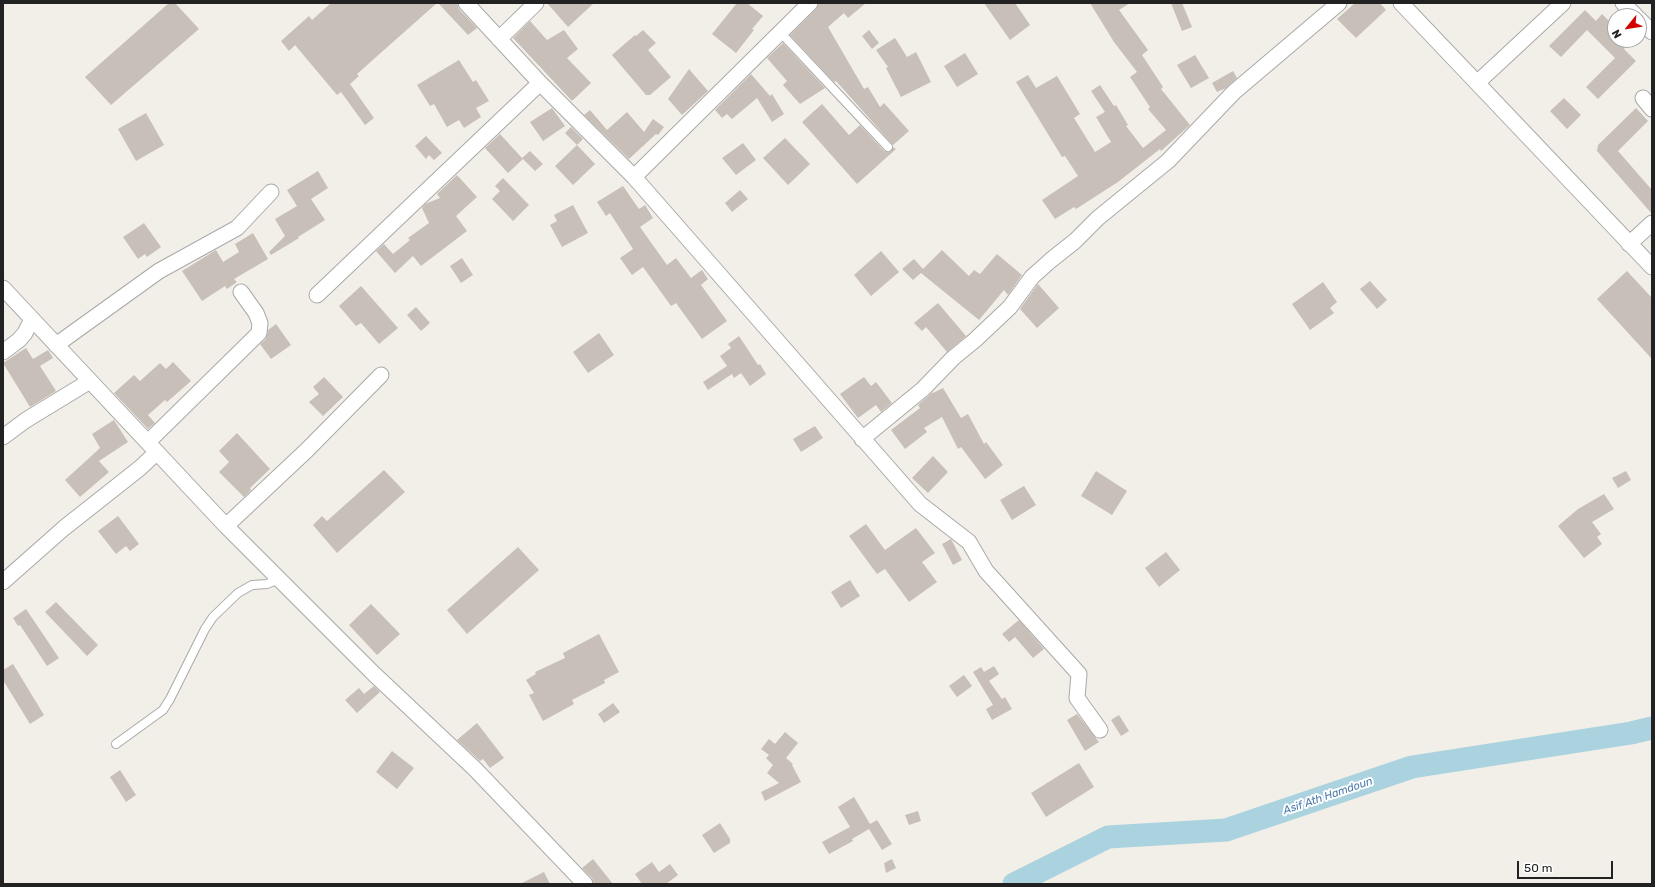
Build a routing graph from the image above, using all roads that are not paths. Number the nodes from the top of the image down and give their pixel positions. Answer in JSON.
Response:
{"nodes":[{"id":1,"x":466,"y":3,"type":"edge"},
{"id":2,"x":536,"y":3,"type":"edge"},
{"id":3,"x":810,"y":3,"type":"edge"},
{"id":4,"x":1339,"y":3,"type":"edge"},
{"id":5,"x":1401,"y":3,"type":"edge"},
{"id":6,"x":1564,"y":3,"type":"edge"},
{"id":7,"x":780,"y":32,"type":"junction"},
{"id":8,"x":499,"y":39,"type":"junction"},
{"id":9,"x":540,"y":83,"type":"junction"},
{"id":10,"x":1477,"y":83,"type":"junction"},
{"id":11,"x":888,"y":147,"type":"dead end"},
{"id":12,"x":634,"y":177,"type":"junction"},
{"id":13,"x":271,"y":192,"type":"dead end"},
{"id":14,"x":1652,"y":223,"type":"edge"},
{"id":15,"x":1629,"y":244,"type":"junction"},
{"id":16,"x":1652,"y":267,"type":"edge"},
{"id":17,"x":3,"y":288,"type":"edge"},
{"id":18,"x":241,"y":292,"type":"dead end"},
{"id":19,"x":317,"y":295,"type":"dead end"},
{"id":20,"x":32,"y":319,"type":"junction"},
{"id":21,"x":56,"y":345,"type":"junction"},
{"id":22,"x":3,"y":352,"type":"edge"},
{"id":23,"x":381,"y":375,"type":"dead end"},
{"id":24,"x":90,"y":381,"type":"junction"},
{"id":25,"x":3,"y":437,"type":"edge"},
{"id":26,"x":862,"y":438,"type":"junction"},
{"id":27,"x":152,"y":447,"type":"junction"},
{"id":28,"x":226,"y":526,"type":"junction"},
{"id":29,"x":279,"y":579,"type":"junction"},
{"id":30,"x":3,"y":582,"type":"edge"},
{"id":31,"x":1100,"y":730,"type":"dead end"},
{"id":32,"x":116,"y":744,"type":"dead end"},
{"id":33,"x":585,"y":884,"type":"edge"}],
"edges":[{"from":1,"to":8,"type":"street"},
{"from":2,"to":8,"type":"street"},
{"from":3,"to":7,"type":"street"},
{"from":4,"to":26,"type":"street"},
{"from":5,"to":10,"type":"street"},
{"from":6,"to":10,"type":"street"},
{"from":7,"to":11,"type":"lane"},
{"from":7,"to":12,"type":"street"},
{"from":8,"to":9,"type":"street"},
{"from":9,"to":12,"type":"street"},
{"from":9,"to":19,"type":"street"},
{"from":10,"to":15,"type":"street"},
{"from":12,"to":26,"type":"street"},
{"from":13,"to":21,"type":"street"},
{"from":14,"to":15,"type":"street"},
{"from":15,"to":16,"type":"street"},
{"from":17,"to":20,"type":"street"},
{"from":18,"to":27,"type":"street"},
{"from":20,"to":21,"type":"street"},
{"from":20,"to":22,"type":"street"},
{"from":21,"to":24,"type":"street"},
{"from":23,"to":28,"type":"street"},
{"from":24,"to":25,"type":"street"},
{"from":24,"to":27,"type":"street"},
{"from":26,"to":31,"type":"street"},
{"from":27,"to":28,"type":"street"},
{"from":27,"to":30,"type":"street"},
{"from":28,"to":29,"type":"street"},
{"from":29,"to":32,"type":"lane"},
{"from":29,"to":33,"type":"street"}]}
